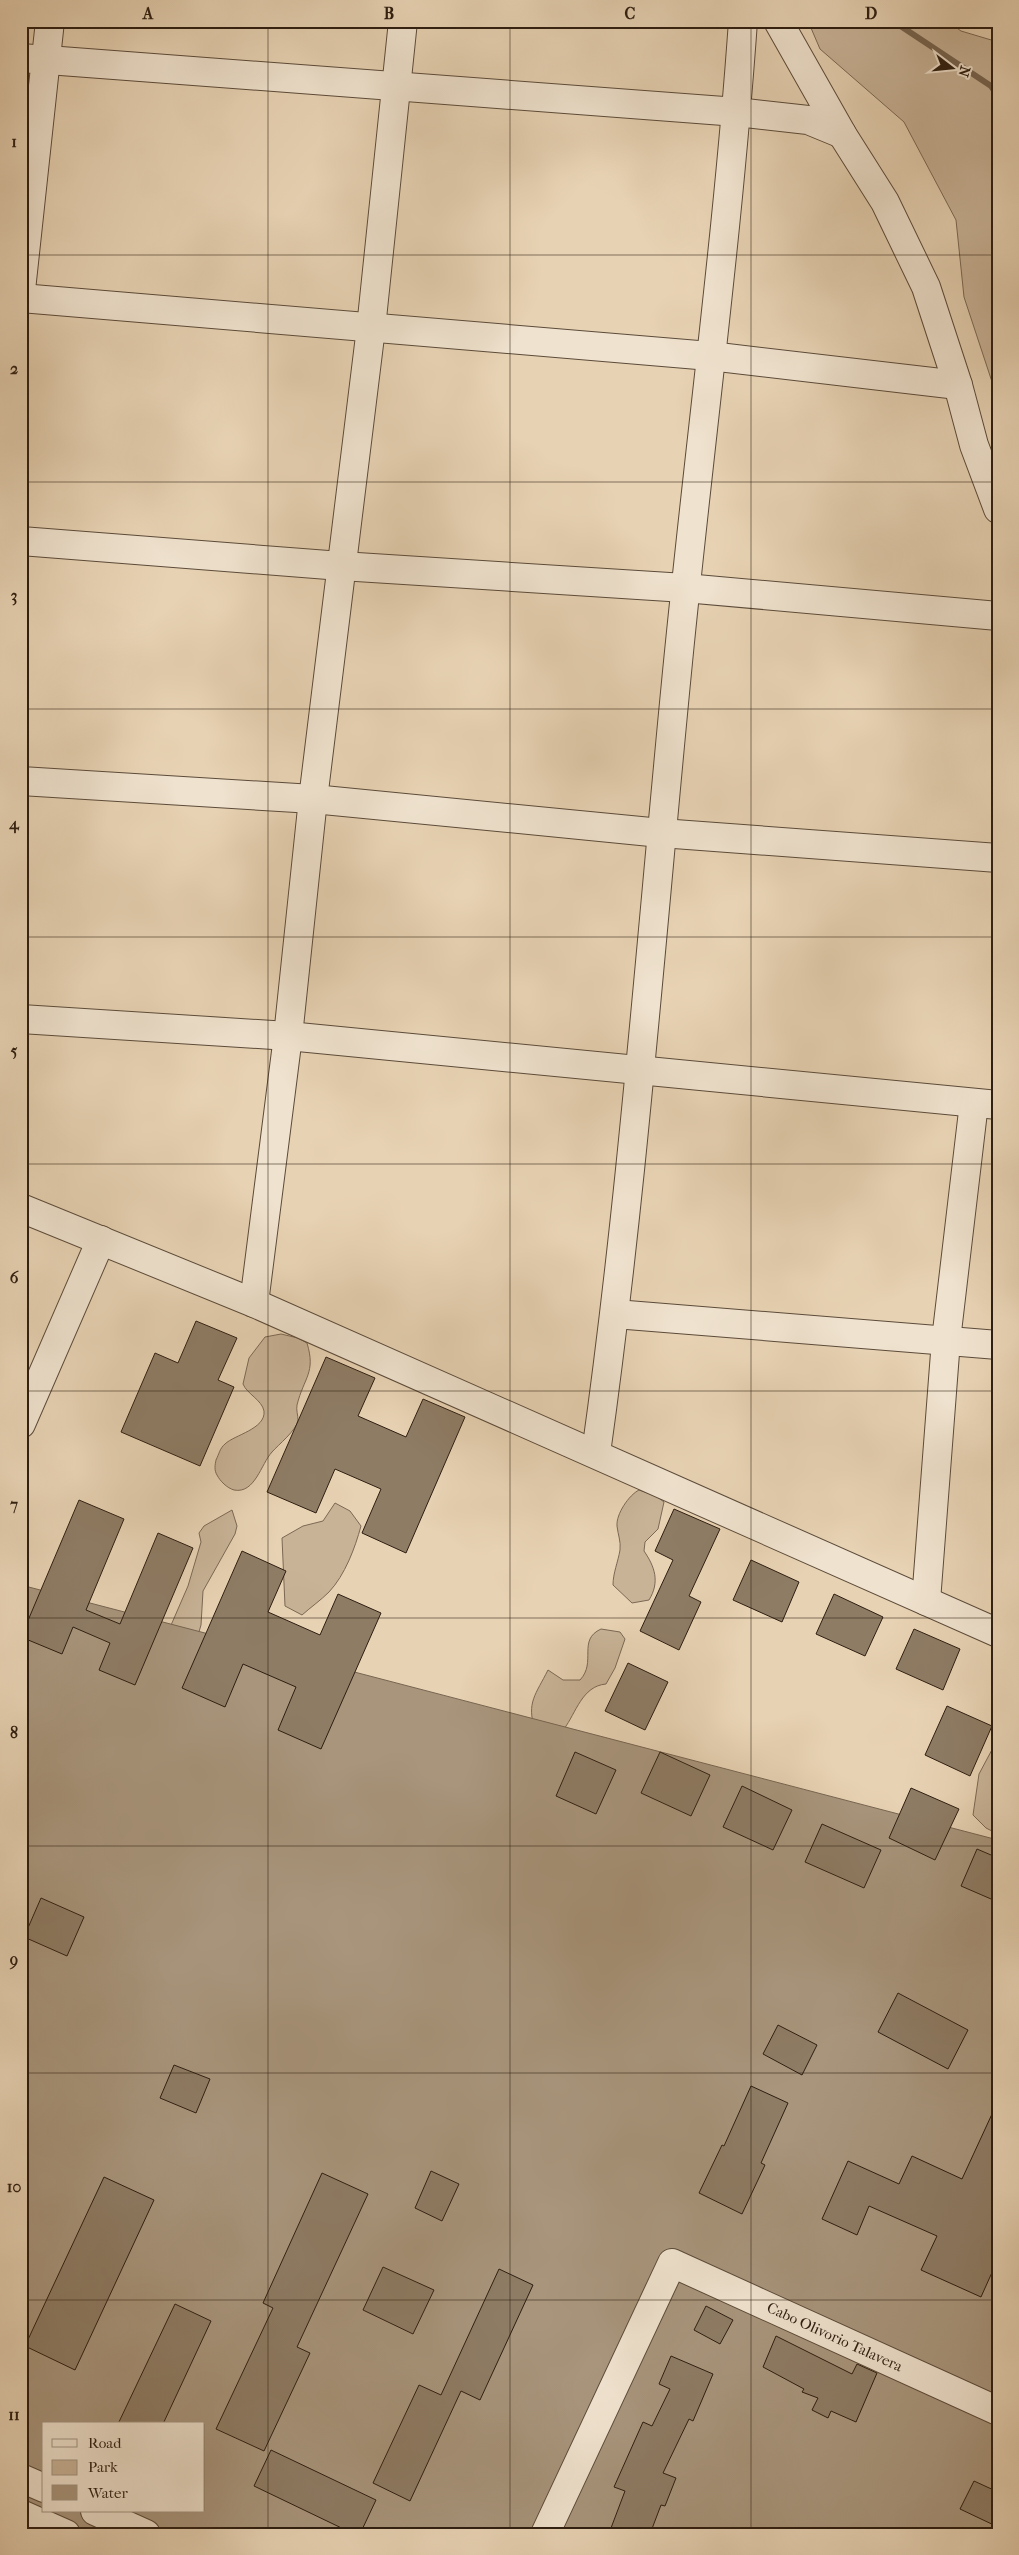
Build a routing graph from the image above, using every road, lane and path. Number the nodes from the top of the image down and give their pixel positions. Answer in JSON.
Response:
{"nodes":[{"id":1,"x":50,"y":21,"type":"edge"},
{"id":2,"x":403,"y":21,"type":"edge"},
{"id":3,"x":743,"y":21,"type":"edge"},
{"id":4,"x":778,"y":21,"type":"edge"},
{"id":5,"x":33,"y":59,"type":"edge"},
{"id":6,"x":395,"y":85,"type":"junction"},
{"id":7,"x":737,"y":112,"type":"junction"},
{"id":8,"x":842,"y":134,"type":"junction"},
{"id":9,"x":21,"y":290,"type":"edge"},
{"id":10,"x":21,"y":298,"type":"edge"},
{"id":11,"x":370,"y":328,"type":"junction"},
{"id":12,"x":710,"y":356,"type":"junction"},
{"id":13,"x":958,"y":385,"type":"junction"},
{"id":14,"x":998,"y":509,"type":"edge"},
{"id":15,"x":21,"y":541,"type":"edge"},
{"id":16,"x":341,"y":566,"type":"junction"},
{"id":17,"x":685,"y":588,"type":"junction"},
{"id":18,"x":998,"y":616,"type":"edge"},
{"id":19,"x":21,"y":780,"type":"edge"},
{"id":20,"x":313,"y":799,"type":"junction"},
{"id":21,"x":661,"y":833,"type":"junction"},
{"id":22,"x":998,"y":858,"type":"edge"},
{"id":23,"x":21,"y":1019,"type":"edge"},
{"id":24,"x":288,"y":1036,"type":"junction"},
{"id":25,"x":640,"y":1072,"type":"junction"},
{"id":26,"x":986,"y":1104,"type":"edge"},
{"id":27,"x":21,"y":1208,"type":"edge"},
{"id":28,"x":101,"y":1240,"type":"junction"},
{"id":29,"x":254,"y":1303,"type":"junction"},
{"id":30,"x":615,"y":1314,"type":"junction"},
{"id":31,"x":946,"y":1340,"type":"junction"},
{"id":32,"x":998,"y":1345,"type":"edge"},
{"id":33,"x":21,"y":1424,"type":"edge"},
{"id":34,"x":596,"y":1453,"type":"junction"},
{"id":35,"x":926,"y":1600,"type":"junction"},
{"id":36,"x":998,"y":1633,"type":"edge"},
{"id":37,"x":998,"y":2411,"type":"edge"},
{"id":38,"x":21,"y":2478,"type":"edge"},
{"id":39,"x":42,"y":2487,"type":"edge"},
{"id":40,"x":77,"y":2512,"type":"edge"},
{"id":41,"x":97,"y":2512,"type":"edge"},
{"id":42,"x":21,"y":2514,"type":"edge"},
{"id":43,"x":66,"y":2534,"type":"edge"},
{"id":44,"x":146,"y":2534,"type":"edge"},
{"id":45,"x":545,"y":2534,"type":"edge"}],
"edges":[{"from":1,"to":5,"type":"street"},
{"from":2,"to":6,"type":"street"},
{"from":3,"to":7,"type":"street"},
{"from":4,"to":8,"type":"street"},
{"from":5,"to":6,"type":"street"},
{"from":5,"to":9,"type":"street"},
{"from":6,"to":7,"type":"street"},
{"from":6,"to":11,"type":"street"},
{"from":7,"to":8,"type":"street"},
{"from":7,"to":12,"type":"street"},
{"from":8,"to":13,"type":"street"},
{"from":10,"to":11,"type":"street"},
{"from":11,"to":12,"type":"street"},
{"from":11,"to":16,"type":"street"},
{"from":12,"to":13,"type":"street"},
{"from":12,"to":17,"type":"street"},
{"from":13,"to":14,"type":"street"},
{"from":15,"to":16,"type":"street"},
{"from":16,"to":17,"type":"street"},
{"from":16,"to":20,"type":"street"},
{"from":17,"to":18,"type":"street"},
{"from":17,"to":21,"type":"street"},
{"from":19,"to":20,"type":"street"},
{"from":20,"to":21,"type":"street"},
{"from":20,"to":24,"type":"street"},
{"from":21,"to":22,"type":"street"},
{"from":21,"to":25,"type":"street"},
{"from":23,"to":24,"type":"street"},
{"from":24,"to":25,"type":"street"},
{"from":24,"to":29,"type":"street"},
{"from":25,"to":26,"type":"street"},
{"from":25,"to":30,"type":"street"},
{"from":26,"to":31,"type":"street"},
{"from":27,"to":28,"type":"street"},
{"from":28,"to":29,"type":"street"},
{"from":28,"to":33,"type":"street"},
{"from":29,"to":34,"type":"street"},
{"from":30,"to":31,"type":"street"},
{"from":30,"to":34,"type":"street"},
{"from":31,"to":32,"type":"street"},
{"from":31,"to":35,"type":"street"},
{"from":34,"to":35,"type":"street"},
{"from":35,"to":36,"type":"street"},
{"from":37,"to":45,"type":"street","name":"Cabo Olivorio Talavera"},
{"from":38,"to":39,"type":"street"},
{"from":40,"to":43,"type":"street"},
{"from":41,"to":44,"type":"street"},
{"from":42,"to":43,"type":"street"}]}
